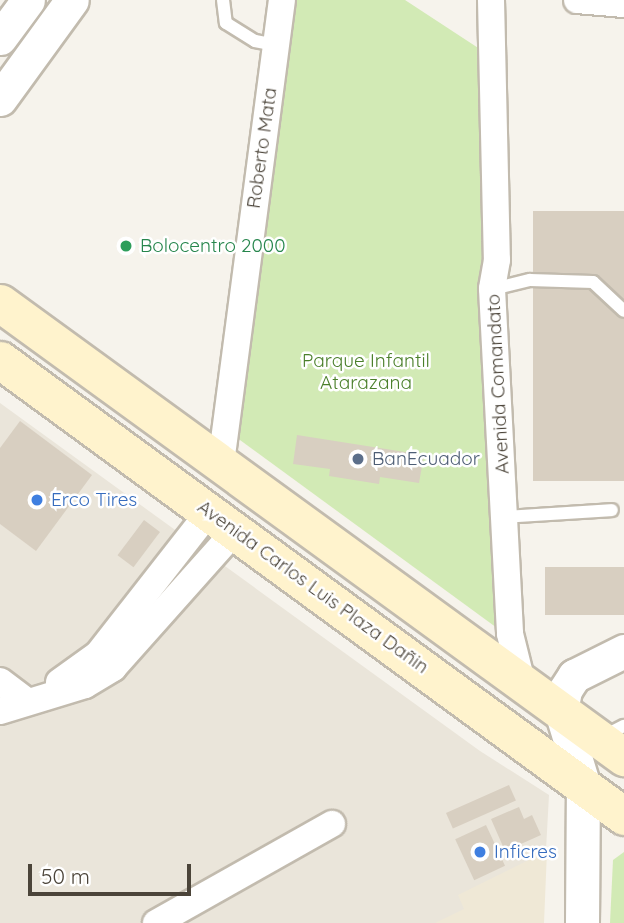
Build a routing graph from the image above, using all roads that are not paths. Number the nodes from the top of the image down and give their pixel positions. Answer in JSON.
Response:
{"nodes":[{"id":1,"x":28,"y":0,"type":"edge"},
{"id":2,"x":72,"y":0,"type":"edge"},
{"id":3,"x":223,"y":0,"type":"edge"},
{"id":4,"x":282,"y":0,"type":"edge"},
{"id":5,"x":491,"y":0,"type":"edge"},
{"id":6,"x":580,"y":1,"type":"edge"},
{"id":7,"x":624,"y":4,"type":"edge"},
{"id":8,"x":0,"y":38,"type":"edge"},
{"id":9,"x":276,"y":45,"type":"junction"},
{"id":10,"x":0,"y":99,"type":"edge"},
{"id":11,"x":492,"y":289,"type":"junction"},
{"id":12,"x":0,"y":303,"type":"edge"},
{"id":13,"x":624,"y":311,"type":"edge"},
{"id":14,"x":0,"y":360,"type":"edge"},
{"id":15,"x":221,"y":463,"type":"junction"},
{"id":16,"x":612,"y":510,"type":"dead end"},
{"id":17,"x":504,"y":517,"type":"junction"},
{"id":18,"x":222,"y":522,"type":"junction"},
{"id":19,"x":624,"y":651,"type":"edge"},
{"id":20,"x":0,"y":681,"type":"edge"},
{"id":21,"x":522,"y":682,"type":"junction"},
{"id":22,"x":27,"y":701,"type":"junction"},
{"id":23,"x":0,"y":711,"type":"edge"},
{"id":24,"x":561,"y":711,"type":"junction"},
{"id":25,"x":616,"y":741,"type":"edge"},
{"id":26,"x":583,"y":783,"type":"junction"},
{"id":27,"x":624,"y":816,"type":"edge"},
{"id":28,"x":332,"y":824,"type":"dead end"},
{"id":29,"x":156,"y":923,"type":"edge"},
{"id":30,"x":582,"y":923,"type":"edge"}],
"edges":[{"from":1,"to":8,"type":"street"},
{"from":2,"to":10,"type":"street"},
{"from":3,"to":9,"type":"lane"},
{"from":4,"to":9,"type":"street","name":"Roberto Mata"},
{"from":5,"to":11,"type":"street","name":"Avenida Comandato"},
{"from":6,"to":7,"type":"street"},
{"from":9,"to":15,"type":"street","name":"Roberto Mata"},
{"from":11,"to":13,"type":"lane"},
{"from":11,"to":17,"type":"street","name":"Avenida Comandato"},
{"from":12,"to":15,"type":"main road"},
{"from":14,"to":18,"type":"main road","name":"Avenida Carlos Luis Plaza Dañin"},
{"from":15,"to":21,"type":"main road"},
{"from":16,"to":17,"type":"lane"},
{"from":17,"to":21,"type":"street","name":"Avenida Comandato"},
{"from":18,"to":22,"type":"street"},
{"from":18,"to":26,"type":"main road","name":"Avenida Carlos Luis Plaza Dañin"},
{"from":19,"to":24,"type":"street"},
{"from":20,"to":22,"type":"street"},
{"from":21,"to":24,"type":"main road"},
{"from":22,"to":23,"type":"street"},
{"from":24,"to":25,"type":"main road"},
{"from":24,"to":26,"type":"street"},
{"from":26,"to":27,"type":"main road","name":"Avenida Carlos Luis Plaza Dañin"},
{"from":26,"to":30,"type":"street"},
{"from":28,"to":29,"type":"street"}]}
